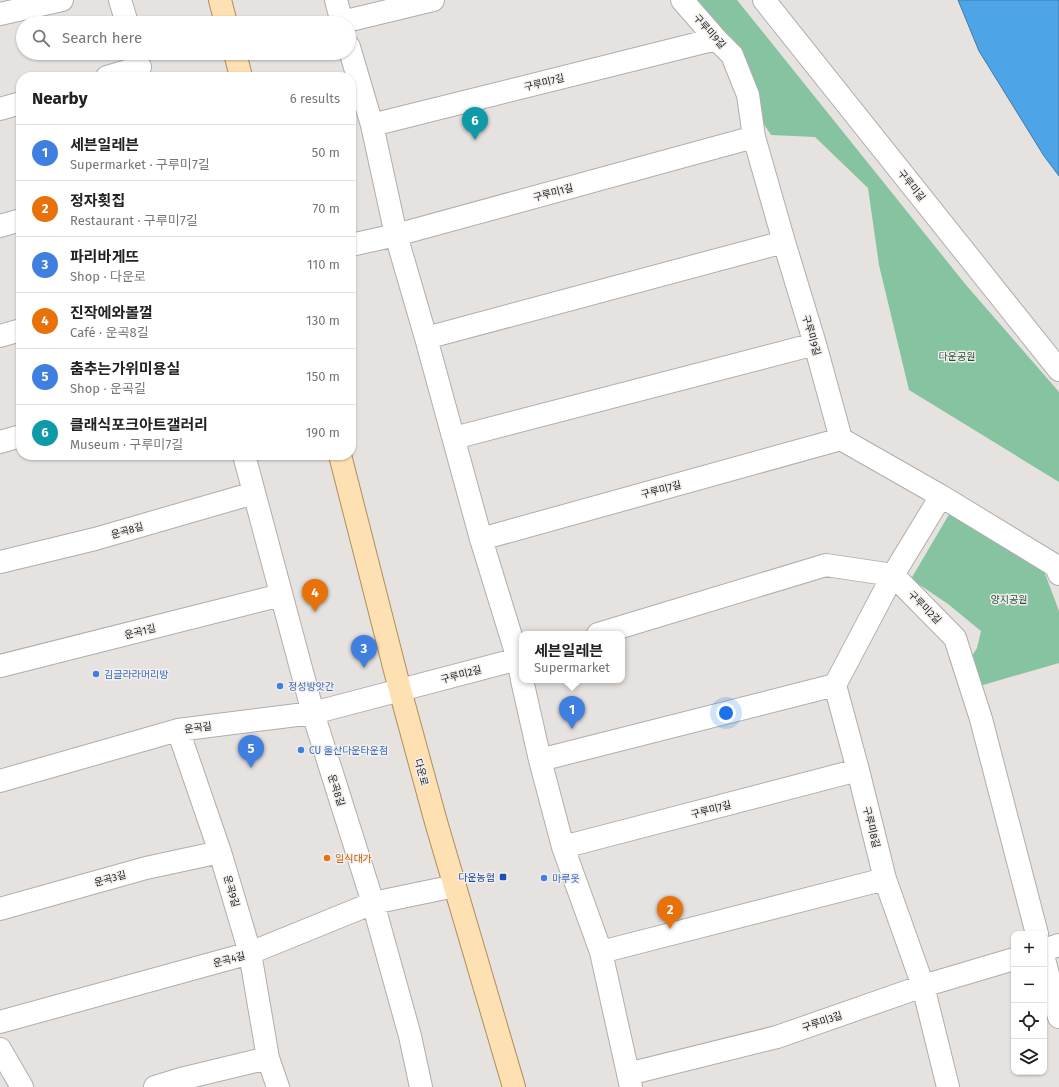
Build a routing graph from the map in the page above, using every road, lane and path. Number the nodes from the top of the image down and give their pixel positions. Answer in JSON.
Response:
{"nodes":[{"id":1,"x":62,"y":0,"type":"edge"},
{"id":2,"x":120,"y":0,"type":"edge"},
{"id":3,"x":220,"y":0,"type":"edge"},
{"id":4,"x":336,"y":0,"type":"edge"},
{"id":5,"x":433,"y":0,"type":"edge"},
{"id":6,"x":682,"y":0,"type":"edge"},
{"id":7,"x":764,"y":0,"type":"edge"},
{"id":8,"x":0,"y":14,"type":"edge"},
{"id":9,"x":125,"y":16,"type":"edge"},
{"id":10,"x":224,"y":16,"type":"edge"},
{"id":11,"x":340,"y":16,"type":"edge"},
{"id":12,"x":356,"y":19,"type":"edge"},
{"id":13,"x":716,"y":39,"type":"junction"},
{"id":14,"x":236,"y":60,"type":"edge"},
{"id":15,"x":353,"y":60,"type":"edge"},
{"id":16,"x":139,"y":66,"type":"edge"},
{"id":17,"x":122,"y":72,"type":"edge"},
{"id":18,"x":240,"y":72,"type":"edge"},
{"id":19,"x":16,"y":104,"type":"edge"},
{"id":20,"x":0,"y":109,"type":"edge"},
{"id":21,"x":372,"y":126,"type":"junction"},
{"id":22,"x":754,"y":137,"type":"junction"},
{"id":23,"x":16,"y":221,"type":"edge"},
{"id":24,"x":0,"y":226,"type":"edge"},
{"id":25,"x":396,"y":235,"type":"junction"},
{"id":26,"x":784,"y":242,"type":"junction"},
{"id":27,"x":356,"y":244,"type":"edge"},
{"id":28,"x":16,"y":331,"type":"edge"},
{"id":29,"x":0,"y":336,"type":"edge"},
{"id":30,"x":426,"y":338,"type":"junction"},
{"id":31,"x":815,"y":344,"type":"junction"},
{"id":32,"x":1059,"y":370,"type":"edge"},
{"id":33,"x":16,"y":437,"type":"edge"},
{"id":34,"x":454,"y":438,"type":"junction"},
{"id":35,"x":842,"y":439,"type":"junction"},
{"id":36,"x":0,"y":442,"type":"edge"},
{"id":37,"x":245,"y":460,"type":"edge"},
{"id":38,"x":341,"y":460,"type":"edge"},
{"id":39,"x":254,"y":493,"type":"junction"},
{"id":40,"x":941,"y":496,"type":"junction"},
{"id":41,"x":481,"y":539,"type":"junction"},
{"id":42,"x":0,"y":562,"type":"edge"},
{"id":43,"x":1059,"y":574,"type":"edge"},
{"id":44,"x":893,"y":575,"type":"junction"},
{"id":45,"x":281,"y":596,"type":"junction"},
{"id":46,"x":608,"y":631,"type":"edge"},
{"id":47,"x":519,"y":662,"type":"edge"},
{"id":48,"x":0,"y":666,"type":"edge"},
{"id":49,"x":519,"y":669,"type":"edge"},
{"id":50,"x":524,"y":683,"type":"edge"},
{"id":51,"x":834,"y":685,"type":"junction"},
{"id":52,"x":400,"y":690,"type":"junction"},
{"id":53,"x":313,"y":713,"type":"junction"},
{"id":54,"x":178,"y":730,"type":"junction"},
{"id":55,"x":540,"y":760,"type":"junction"},
{"id":56,"x":858,"y":770,"type":"junction"},
{"id":57,"x":0,"y":780,"type":"edge"},
{"id":58,"x":563,"y":847,"type":"junction"},
{"id":59,"x":220,"y":852,"type":"junction"},
{"id":60,"x":885,"y":878,"type":"junction"},
{"id":61,"x":455,"y":886,"type":"junction"},
{"id":62,"x":373,"y":903,"type":"junction"},
{"id":63,"x":0,"y":909,"type":"edge"},
{"id":64,"x":1036,"y":931,"type":"edge"},
{"id":65,"x":1059,"y":945,"type":"edge"},
{"id":66,"x":1047,"y":949,"type":"edge"},
{"id":67,"x":601,"y":952,"type":"junction"},
{"id":68,"x":250,"y":953,"type":"junction"},
{"id":69,"x":1011,"y":960,"type":"edge"},
{"id":70,"x":1046,"y":967,"type":"edge"},
{"id":71,"x":923,"y":986,"type":"junction"},
{"id":72,"x":1059,"y":1016,"type":"edge"},
{"id":73,"x":0,"y":1022,"type":"edge"},
{"id":74,"x":0,"y":1049,"type":"edge"},
{"id":75,"x":268,"y":1058,"type":"junction"},
{"id":76,"x":629,"y":1080,"type":"edge"},
{"id":77,"x":944,"y":1086,"type":"edge"},
{"id":78,"x":22,"y":1087,"type":"edge"},
{"id":79,"x":155,"y":1087,"type":"edge"},
{"id":80,"x":278,"y":1087,"type":"edge"},
{"id":81,"x":421,"y":1087,"type":"edge"},
{"id":82,"x":514,"y":1087,"type":"edge"}],
"edges":[{"from":1,"to":8,"type":"street"},
{"from":2,"to":9,"type":"street"},
{"from":3,"to":10,"type":"main road"},
{"from":4,"to":11,"type":"street"},
{"from":5,"to":12,"type":"street"},
{"from":6,"to":13,"type":"street","name":"구루미9길"},
{"from":7,"to":32,"type":"street","name":"구루미길"},
{"from":13,"to":21,"type":"street","name":"구루미7길"},
{"from":13,"to":22,"type":"street","name":"구루미9길"},
{"from":14,"to":18,"type":"main road"},
{"from":15,"to":21,"type":"street"},
{"from":16,"to":17,"type":"street"},
{"from":19,"to":20,"type":"street"},
{"from":21,"to":25,"type":"street"},
{"from":22,"to":25,"type":"street","name":"구루미1길"},
{"from":22,"to":26,"type":"street","name":"구루미9길"},
{"from":23,"to":24,"type":"street"},
{"from":25,"to":27,"type":"street","name":"구루미1길"},
{"from":25,"to":30,"type":"street"},
{"from":26,"to":30,"type":"street"},
{"from":26,"to":31,"type":"street","name":"구루미9길"},
{"from":28,"to":29,"type":"street"},
{"from":30,"to":34,"type":"street"},
{"from":31,"to":34,"type":"street"},
{"from":31,"to":35,"type":"street","name":"구루미9길"},
{"from":33,"to":36,"type":"street"},
{"from":34,"to":41,"type":"street"},
{"from":35,"to":40,"type":"street"},
{"from":35,"to":41,"type":"street","name":"구루미7길"},
{"from":37,"to":39,"type":"street","name":"운곡8길"},
{"from":38,"to":52,"type":"main road","name":"다운로"},
{"from":39,"to":42,"type":"street","name":"운곡8길"},
{"from":39,"to":45,"type":"street","name":"운곡8길"},
{"from":40,"to":43,"type":"street"},
{"from":40,"to":44,"type":"street"},
{"from":41,"to":47,"type":"street"},
{"from":44,"to":46,"type":"street"},
{"from":44,"to":51,"type":"street"},
{"from":44,"to":64,"type":"street","name":"구루미2길"},
{"from":45,"to":48,"type":"street","name":"운곡1길"},
{"from":45,"to":53,"type":"street","name":"운곡8길"},
{"from":49,"to":52,"type":"street","name":"구루미2길"},
{"from":50,"to":55,"type":"street"},
{"from":51,"to":55,"type":"street"},
{"from":51,"to":56,"type":"street","name":"구루미8길"},
{"from":52,"to":53,"type":"street","name":"운곡길"},
{"from":52,"to":61,"type":"main road","name":"다운로"},
{"from":53,"to":54,"type":"street","name":"운곡길"},
{"from":53,"to":62,"type":"street","name":"운곡8길"},
{"from":54,"to":57,"type":"street","name":"운곡길"},
{"from":54,"to":59,"type":"street","name":"운곡9길"},
{"from":55,"to":58,"type":"street"},
{"from":56,"to":58,"type":"street","name":"구루미7길"},
{"from":56,"to":60,"type":"street","name":"구루미8길"},
{"from":58,"to":67,"type":"street"},
{"from":59,"to":63,"type":"street","name":"운곡3길"},
{"from":59,"to":68,"type":"street","name":"운곡9길"},
{"from":60,"to":67,"type":"street"},
{"from":60,"to":71,"type":"street","name":"구루미8길"},
{"from":61,"to":62,"type":"street","name":"운곡4길"},
{"from":61,"to":82,"type":"main road","name":"다운로"},
{"from":62,"to":68,"type":"street","name":"운곡4길"},
{"from":62,"to":81,"type":"street","name":"운곡8길"},
{"from":65,"to":66,"type":"street"},
{"from":67,"to":76,"type":"street"},
{"from":68,"to":73,"type":"street","name":"운곡4길"},
{"from":68,"to":75,"type":"street","name":"운곡9길"},
{"from":69,"to":71,"type":"street","name":"구루미3길"},
{"from":70,"to":72,"type":"street"},
{"from":71,"to":76,"type":"street","name":"구루미3길"},
{"from":71,"to":77,"type":"street","name":"구루미8길"},
{"from":74,"to":78,"type":"street"},
{"from":75,"to":79,"type":"street"},
{"from":75,"to":80,"type":"street","name":"운곡9길"}]}
